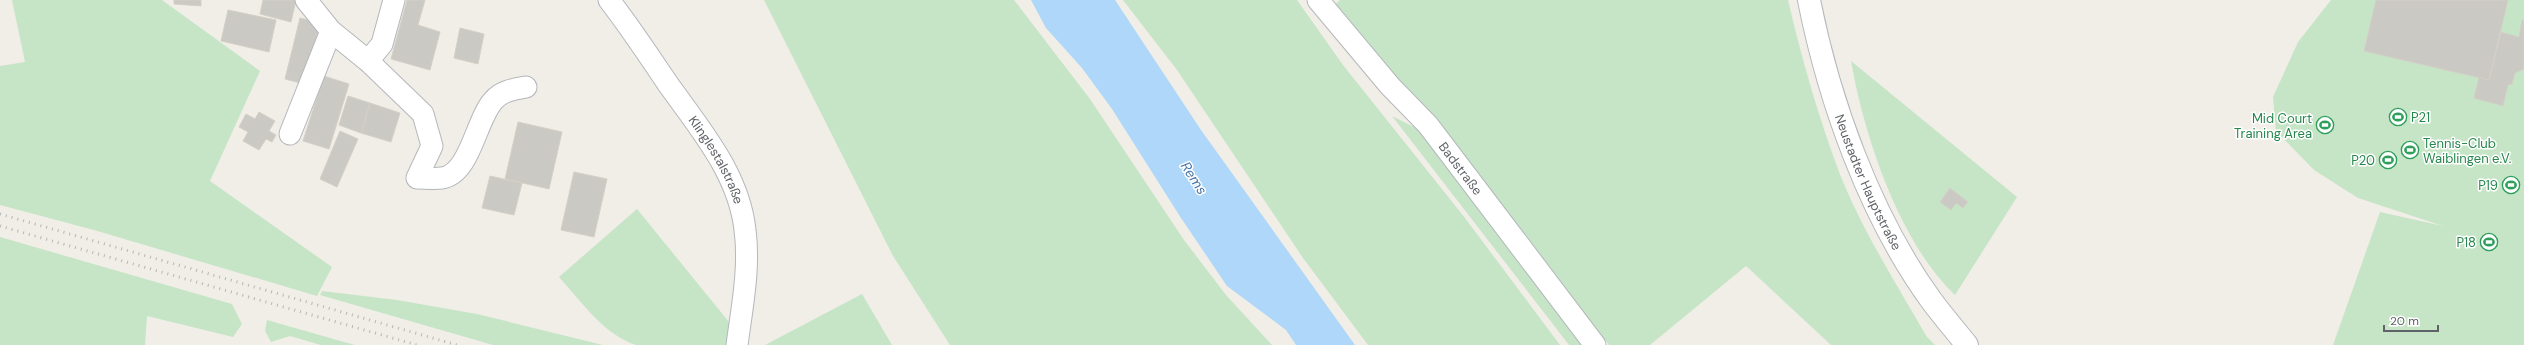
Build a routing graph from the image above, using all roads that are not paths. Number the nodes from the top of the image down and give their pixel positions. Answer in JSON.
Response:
{"nodes":[{"id":1,"x":306,"y":0,"type":"edge"},
{"id":2,"x":394,"y":0,"type":"edge"},
{"id":3,"x":608,"y":0,"type":"edge"},
{"id":4,"x":1318,"y":0,"type":"edge"},
{"id":5,"x":1809,"y":0,"type":"edge"},
{"id":6,"x":331,"y":31,"type":"junction"},
{"id":7,"x":368,"y":61,"type":"junction"},
{"id":8,"x":526,"y":87,"type":"dead end"},
{"id":9,"x":290,"y":134,"type":"dead end"},
{"id":10,"x":737,"y":345,"type":"edge"},
{"id":11,"x":1595,"y":345,"type":"edge"},
{"id":12,"x":1967,"y":345,"type":"edge"}],
"edges":[{"from":1,"to":6,"type":"street"},
{"from":2,"to":7,"type":"street"},
{"from":3,"to":10,"type":"street","name":"Klinglestalstraße"},
{"from":4,"to":11,"type":"street","name":"Badstraße"},
{"from":5,"to":12,"type":"street","name":"Neustadter Hauptstraße"},
{"from":6,"to":7,"type":"street"},
{"from":6,"to":9,"type":"street"},
{"from":7,"to":8,"type":"street"}]}
